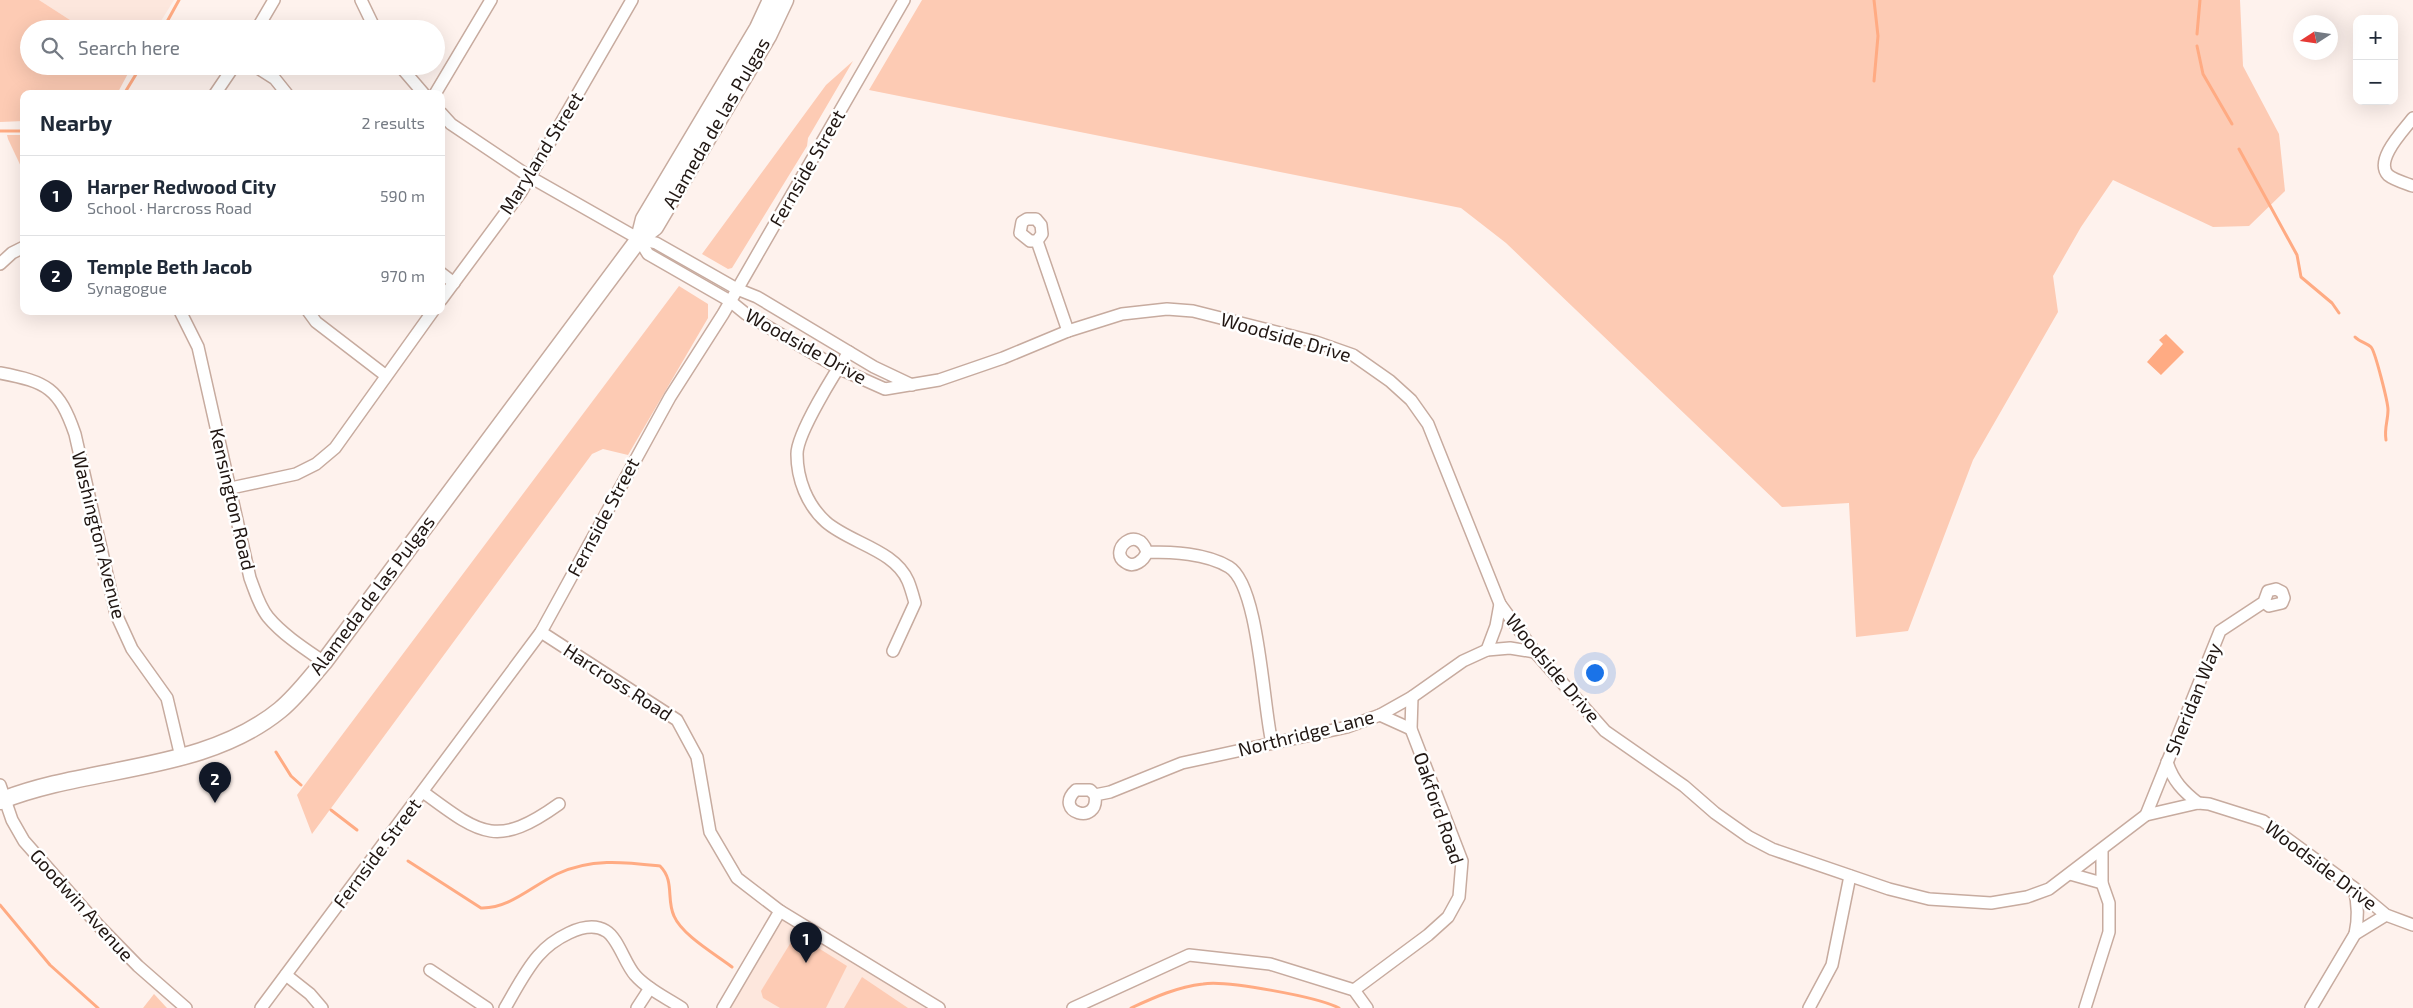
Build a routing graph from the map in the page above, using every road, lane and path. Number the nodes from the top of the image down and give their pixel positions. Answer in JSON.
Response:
{"nodes":[{"id":1,"x":274,"y":0,"type":"edge"},
{"id":2,"x":361,"y":0,"type":"edge"},
{"id":3,"x":491,"y":0,"type":"edge"},
{"id":4,"x":632,"y":0,"type":"edge"},
{"id":5,"x":771,"y":0,"type":"edge"},
{"id":6,"x":784,"y":0,"type":"edge"},
{"id":7,"x":904,"y":0,"type":"edge"},
{"id":8,"x":262,"y":20,"type":"edge"},
{"id":9,"x":371,"y":20,"type":"edge"},
{"id":10,"x":228,"y":75,"type":"edge"},
{"id":11,"x":269,"y":75,"type":"edge"},
{"id":12,"x":408,"y":75,"type":"edge"},
{"id":13,"x":218,"y":90,"type":"edge"},
{"id":14,"x":284,"y":90,"type":"edge"},
{"id":15,"x":421,"y":90,"type":"edge"},
{"id":16,"x":437,"y":90,"type":"edge"},
{"id":17,"x":445,"y":117,"type":"edge"},
{"id":18,"x":2413,"y":118,"type":"edge"},
{"id":19,"x":530,"y":177,"type":"junction"},
{"id":20,"x":2413,"y":186,"type":"edge"},
{"id":21,"x":639,"y":239,"type":"junction"},
{"id":22,"x":1037,"y":241,"type":"dead end"},
{"id":23,"x":20,"y":249,"type":"edge"},
{"id":24,"x":0,"y":264,"type":"edge"},
{"id":25,"x":445,"y":276,"type":"edge"},
{"id":26,"x":454,"y":283,"type":"junction"},
{"id":27,"x":737,"y":289,"type":"junction"},
{"id":28,"x":445,"y":295,"type":"edge"},
{"id":29,"x":730,"y":301,"type":"junction"},
{"id":30,"x":182,"y":315,"type":"edge"},
{"id":31,"x":311,"y":315,"type":"edge"},
{"id":32,"x":430,"y":315,"type":"edge"},
{"id":33,"x":1068,"y":331,"type":"junction"},
{"id":34,"x":849,"y":352,"type":"junction"},
{"id":35,"x":838,"y":368,"type":"junction"},
{"id":36,"x":0,"y":373,"type":"edge"},
{"id":37,"x":385,"y":375,"type":"junction"},
{"id":38,"x":913,"y":385,"type":"junction"},
{"id":39,"x":231,"y":488,"type":"junction"},
{"id":40,"x":1147,"y":552,"type":"dead end"},
{"id":41,"x":2264,"y":602,"type":"dead end"},
{"id":42,"x":1500,"y":604,"type":"junction"},
{"id":43,"x":541,"y":632,"type":"junction"},
{"id":44,"x":1487,"y":650,"type":"junction"},
{"id":45,"x":893,"y":651,"type":"dead end"},
{"id":46,"x":1535,"y":652,"type":"junction"},
{"id":47,"x":324,"y":662,"type":"junction"},
{"id":48,"x":1412,"y":697,"type":"junction"},
{"id":49,"x":1380,"y":716,"type":"junction"},
{"id":50,"x":1411,"y":729,"type":"junction"},
{"id":51,"x":1272,"y":743,"type":"junction"},
{"id":52,"x":181,"y":756,"type":"junction"},
{"id":53,"x":2167,"y":762,"type":"junction"},
{"id":54,"x":423,"y":792,"type":"junction"},
{"id":55,"x":2,"y":795,"type":"edge"},
{"id":56,"x":1095,"y":795,"type":"dead end"},
{"id":57,"x":2198,"y":803,"type":"junction"},
{"id":58,"x":559,"y":804,"type":"dead end"},
{"id":59,"x":2146,"y":815,"type":"junction"},
{"id":60,"x":2102,"y":850,"type":"junction"},
{"id":61,"x":2070,"y":874,"type":"junction"},
{"id":62,"x":1850,"y":876,"type":"junction"},
{"id":63,"x":2102,"y":882,"type":"junction"},
{"id":64,"x":2354,"y":888,"type":"junction"},
{"id":65,"x":780,"y":911,"type":"junction"},
{"id":66,"x":2386,"y":915,"type":"junction"},
{"id":67,"x":2413,"y":925,"type":"edge"},
{"id":68,"x":2355,"y":934,"type":"junction"},
{"id":69,"x":430,"y":970,"type":"dead end"},
{"id":70,"x":286,"y":975,"type":"junction"},
{"id":71,"x":650,"y":988,"type":"junction"},
{"id":72,"x":1354,"y":990,"type":"junction"},
{"id":73,"x":186,"y":1008,"type":"edge"},
{"id":74,"x":262,"y":1008,"type":"edge"},
{"id":75,"x":322,"y":1008,"type":"edge"},
{"id":76,"x":487,"y":1008,"type":"edge"},
{"id":77,"x":505,"y":1008,"type":"edge"},
{"id":78,"x":637,"y":1008,"type":"edge"},
{"id":79,"x":682,"y":1008,"type":"edge"},
{"id":80,"x":723,"y":1008,"type":"edge"},
{"id":81,"x":939,"y":1008,"type":"edge"},
{"id":82,"x":1073,"y":1008,"type":"edge"},
{"id":83,"x":1366,"y":1008,"type":"edge"},
{"id":84,"x":1809,"y":1008,"type":"edge"},
{"id":85,"x":2085,"y":1008,"type":"edge"},
{"id":86,"x":2311,"y":1008,"type":"edge"}],
"edges":[{"from":1,"to":8,"type":"street"},
{"from":2,"to":9,"type":"street"},
{"from":3,"to":16,"type":"street"},
{"from":4,"to":19,"type":"street","name":"Maryland Street"},
{"from":5,"to":21,"type":"main road","name":"Alameda de las Pulgas"},
{"from":6,"to":21,"type":"main road","name":"Alameda de las Pulgas"},
{"from":7,"to":27,"type":"street","name":"Fernside Street"},
{"from":10,"to":13,"type":"street"},
{"from":11,"to":14,"type":"street"},
{"from":12,"to":15,"type":"street"},
{"from":17,"to":19,"type":"street"},
{"from":18,"to":20,"type":"street"},
{"from":19,"to":21,"type":"street"},
{"from":19,"to":26,"type":"street","name":"Maryland Street"},
{"from":21,"to":27,"type":"street","name":"Woodside Drive"},
{"from":21,"to":29,"type":"street","name":"Woodside Drive"},
{"from":21,"to":47,"type":"main road","name":"Alameda de las Pulgas"},
{"from":22,"to":33,"type":"street"},
{"from":23,"to":24,"type":"street"},
{"from":25,"to":26,"type":"street"},
{"from":26,"to":28,"type":"street","name":"Maryland Street"},
{"from":27,"to":29,"type":"street","name":"Fernside Street"},
{"from":27,"to":34,"type":"street","name":"Woodside Drive"},
{"from":29,"to":35,"type":"street","name":"Woodside Drive"},
{"from":29,"to":43,"type":"street","name":"Fernside Street"},
{"from":30,"to":39,"type":"street","name":"Kensington Road"},
{"from":31,"to":37,"type":"street"},
{"from":32,"to":37,"type":"street"},
{"from":33,"to":38,"type":"street","name":"Woodside Drive"},
{"from":33,"to":42,"type":"street","name":"Woodside Drive"},
{"from":34,"to":35,"type":"street"},
{"from":34,"to":38,"type":"street","name":"Woodside Drive"},
{"from":35,"to":38,"type":"street","name":"Woodside Drive"},
{"from":35,"to":45,"type":"street"},
{"from":36,"to":52,"type":"street","name":"Washington Avenue"},
{"from":37,"to":39,"type":"street"},
{"from":39,"to":47,"type":"street","name":"Kensington Road"},
{"from":40,"to":51,"type":"street"},
{"from":41,"to":53,"type":"street","name":"Sheridan Way"},
{"from":42,"to":44,"type":"street"},
{"from":42,"to":46,"type":"street","name":"Woodside Drive"},
{"from":43,"to":54,"type":"street","name":"Fernside Street"},
{"from":43,"to":65,"type":"street","name":"Harcross Road"},
{"from":44,"to":46,"type":"street","name":"Northridge Lane"},
{"from":44,"to":48,"type":"street","name":"Northridge Lane"},
{"from":46,"to":62,"type":"street","name":"Woodside Drive"},
{"from":47,"to":52,"type":"main road","name":"Alameda de las Pulgas"},
{"from":48,"to":49,"type":"street","name":"Northridge Lane"},
{"from":48,"to":50,"type":"street","name":"Oakford Road"},
{"from":49,"to":50,"type":"street"},
{"from":49,"to":51,"type":"street","name":"Northridge Lane"},
{"from":50,"to":72,"type":"street","name":"Oakford Road"},
{"from":51,"to":56,"type":"street","name":"Northridge Lane"},
{"from":52,"to":55,"type":"main road","name":"Alameda de las Pulgas"},
{"from":53,"to":57,"type":"street","name":"Woodside Drive"},
{"from":53,"to":59,"type":"street","name":"Sheridan Way"},
{"from":54,"to":58,"type":"street"},
{"from":54,"to":70,"type":"street","name":"Fernside Street"},
{"from":55,"to":73,"type":"street","name":"Goodwin Avenue"},
{"from":57,"to":59,"type":"street","name":"Woodside Drive"},
{"from":57,"to":64,"type":"street","name":"Woodside Drive"},
{"from":59,"to":60,"type":"street","name":"Woodside Drive"},
{"from":60,"to":61,"type":"street","name":"Woodside Drive"},
{"from":60,"to":63,"type":"street"},
{"from":61,"to":62,"type":"street","name":"Woodside Drive"},
{"from":61,"to":63,"type":"street"},
{"from":62,"to":84,"type":"street"},
{"from":63,"to":85,"type":"street"},
{"from":64,"to":66,"type":"street","name":"Woodside Drive"},
{"from":64,"to":68,"type":"street"},
{"from":65,"to":80,"type":"street"},
{"from":65,"to":81,"type":"street","name":"Harcross Road"},
{"from":66,"to":67,"type":"street","name":"Woodside Drive"},
{"from":66,"to":68,"type":"street"},
{"from":68,"to":86,"type":"street"},
{"from":69,"to":76,"type":"street"},
{"from":70,"to":74,"type":"street","name":"Fernside Street"},
{"from":70,"to":75,"type":"street"},
{"from":71,"to":77,"type":"street"},
{"from":71,"to":78,"type":"street"},
{"from":71,"to":79,"type":"street"},
{"from":72,"to":82,"type":"street"},
{"from":72,"to":83,"type":"street"}]}
